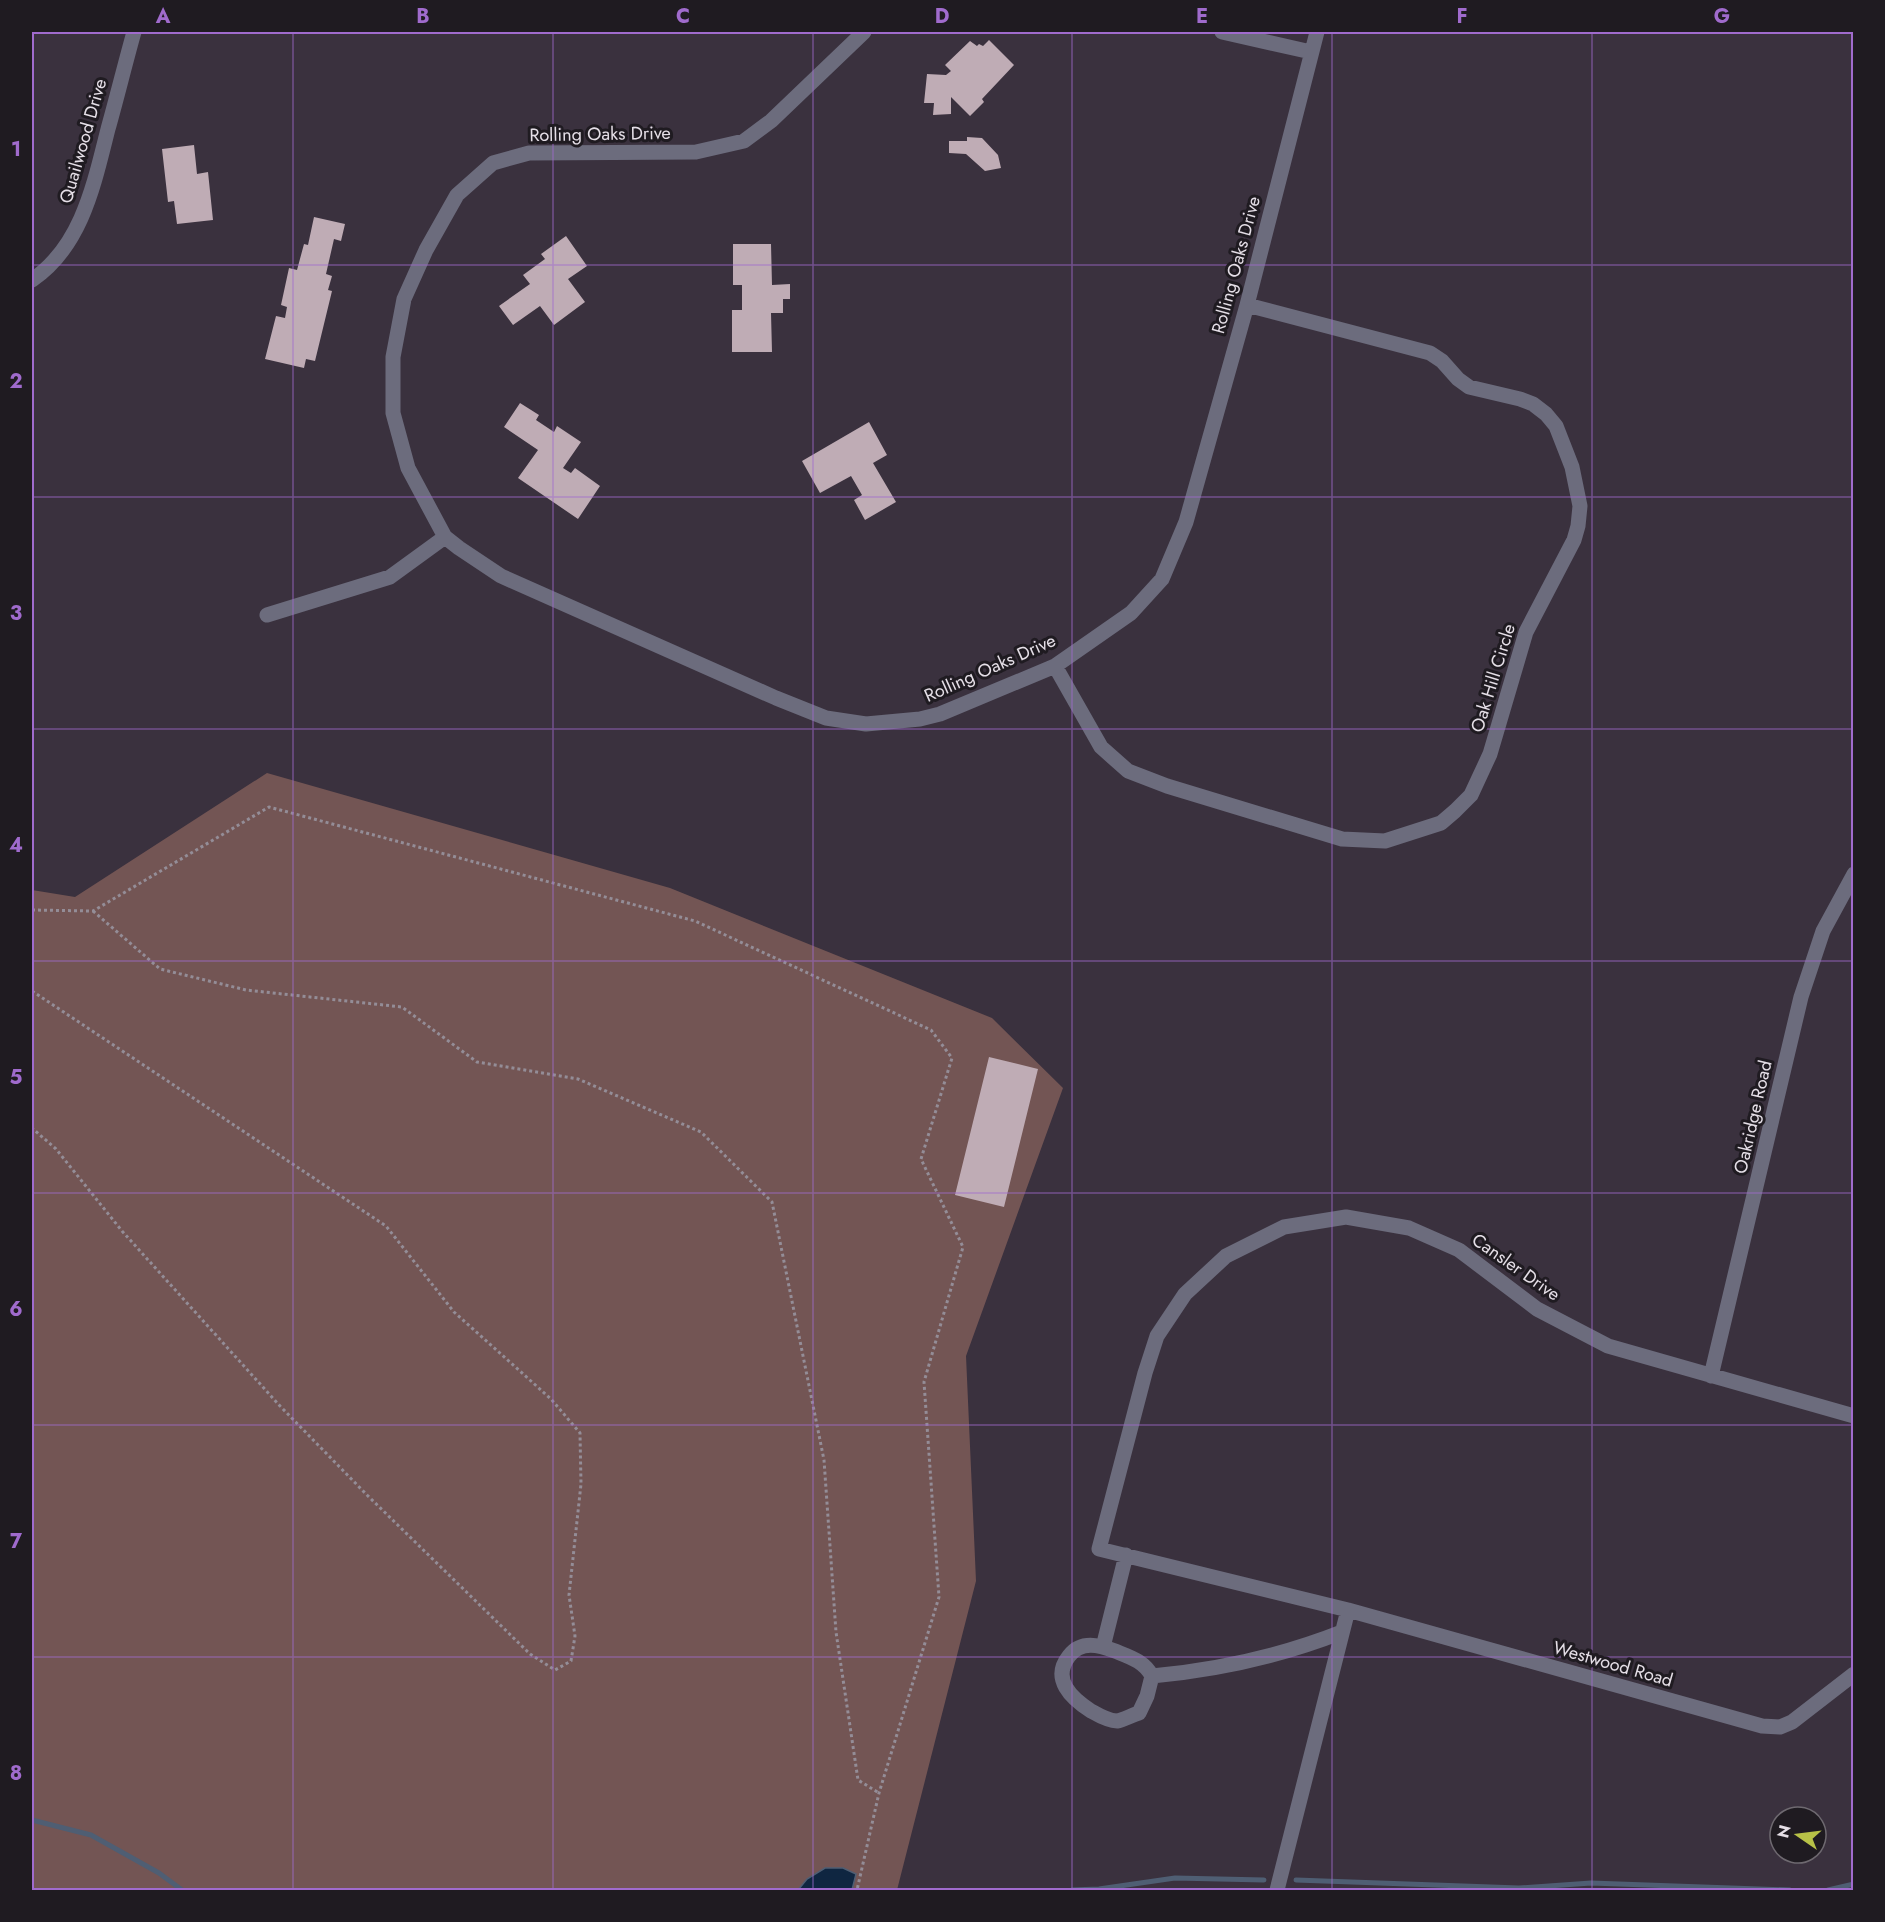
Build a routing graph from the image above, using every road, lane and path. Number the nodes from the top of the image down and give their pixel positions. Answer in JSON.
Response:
{"nodes":[{"id":1,"x":134,"y":32,"type":"edge"},
{"id":2,"x":864,"y":32,"type":"edge"},
{"id":3,"x":1222,"y":32,"type":"edge"},
{"id":4,"x":1317,"y":32,"type":"edge"},
{"id":5,"x":1311,"y":52,"type":"junction"},
{"id":6,"x":32,"y":280,"type":"edge"},
{"id":7,"x":1247,"y":305,"type":"junction"},
{"id":8,"x":445,"y":537,"type":"junction"},
{"id":9,"x":267,"y":615,"type":"dead end"},
{"id":10,"x":1055,"y":666,"type":"junction"},
{"id":11,"x":1854,"y":874,"type":"edge"},
{"id":12,"x":32,"y":910,"type":"edge"},
{"id":13,"x":93,"y":911,"type":"junction"},
{"id":14,"x":32,"y":991,"type":"edge"},
{"id":15,"x":32,"y":1128,"type":"edge"},
{"id":16,"x":1711,"y":1376,"type":"junction"},
{"id":17,"x":1854,"y":1416,"type":"edge"},
{"id":18,"x":1099,"y":1549,"type":"joint"},
{"id":19,"x":1126,"y":1556,"type":"junction"},
{"id":20,"x":1348,"y":1610,"type":"junction"},
{"id":21,"x":1342,"y":1632,"type":"junction"},
{"id":22,"x":1103,"y":1647,"type":"junction"},
{"id":23,"x":1854,"y":1674,"type":"edge"},
{"id":24,"x":1152,"y":1676,"type":"junction"},
{"id":25,"x":879,"y":1793,"type":"junction"},
{"id":26,"x":857,"y":1890,"type":"edge"},
{"id":27,"x":1277,"y":1890,"type":"edge"}],
"edges":[{"from":1,"to":6,"type":"street","name":"Quailwood Drive"},
{"from":2,"to":8,"type":"street","name":"Rolling Oaks Drive"},
{"from":3,"to":5,"type":"street"},
{"from":4,"to":5,"type":"street","name":"Rolling Oaks Drive"},
{"from":5,"to":7,"type":"street","name":"Rolling Oaks Drive"},
{"from":7,"to":10,"type":"street","name":"Rolling Oaks Drive"},
{"from":7,"to":10,"type":"street","name":"Oak Hill Circle"},
{"from":8,"to":9,"type":"street"},
{"from":8,"to":10,"type":"street","name":"Rolling Oaks Drive"},
{"from":11,"to":16,"type":"street","name":"Oakridge Road"},
{"from":12,"to":13,"type":"path"},
{"from":13,"to":25,"type":"path"},
{"from":13,"to":25,"type":"path"},
{"from":14,"to":15,"type":"path"},
{"from":16,"to":17,"type":"street","name":"Cansler Drive"},
{"from":16,"to":18,"type":"street","name":"Cansler Drive"},
{"from":18,"to":19,"type":"street","name":"Westwood Road"},
{"from":19,"to":20,"type":"street","name":"Westwood Road"},
{"from":19,"to":22,"type":"street"},
{"from":20,"to":21,"type":"street"},
{"from":20,"to":23,"type":"street","name":"Westwood Road"},
{"from":21,"to":24,"type":"street"},
{"from":21,"to":27,"type":"street"},
{"from":22,"to":24,"type":"street"},
{"from":22,"to":24,"type":"street"},
{"from":25,"to":26,"type":"path"}]}
